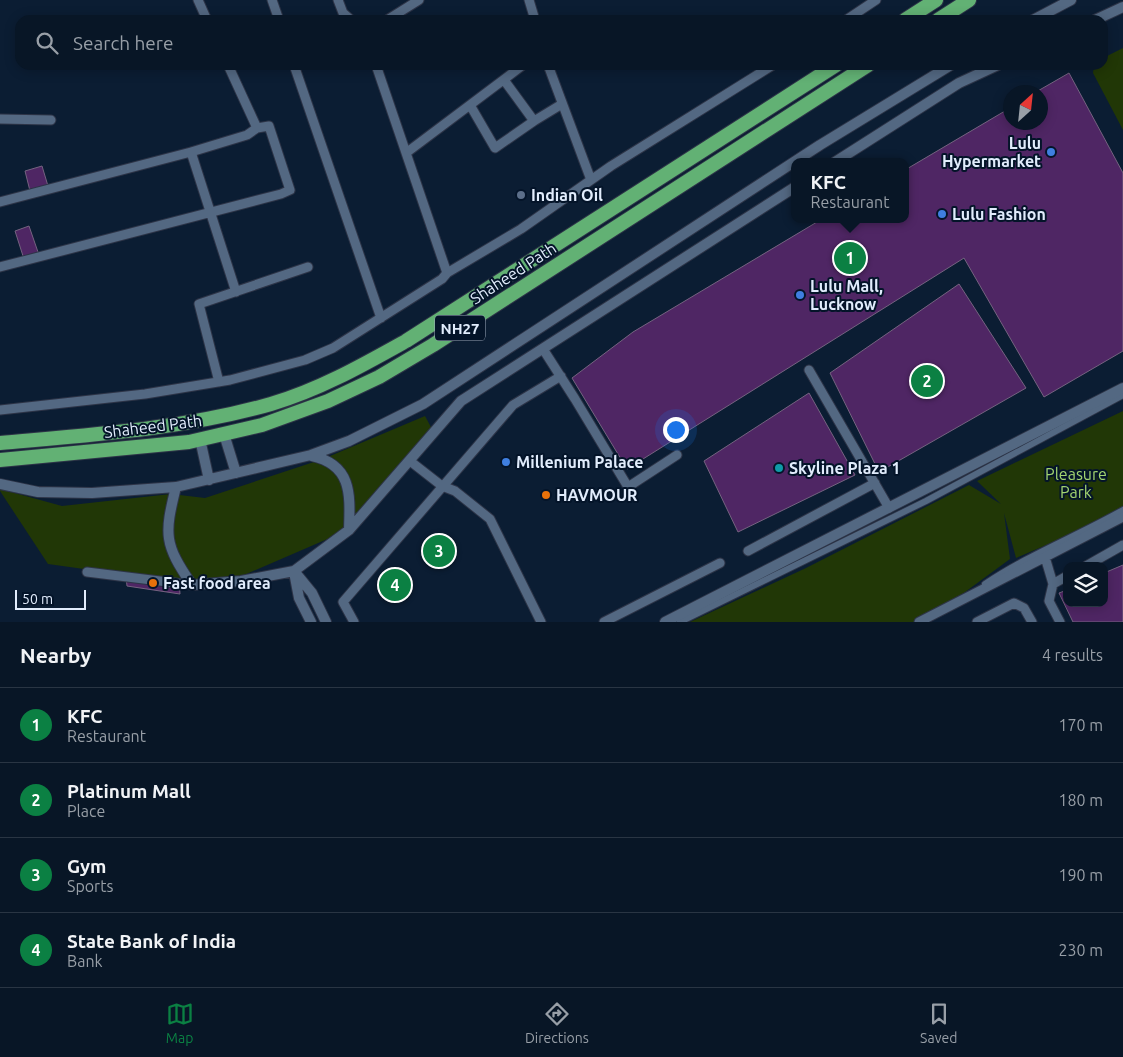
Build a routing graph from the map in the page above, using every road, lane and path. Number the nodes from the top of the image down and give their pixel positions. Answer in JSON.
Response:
{"nodes":[{"id":1,"x":198,"y":0,"type":"edge"},
{"id":2,"x":272,"y":0,"type":"edge"},
{"id":3,"x":338,"y":0,"type":"edge"},
{"id":4,"x":419,"y":0,"type":"edge"},
{"id":5,"x":529,"y":0,"type":"edge"},
{"id":6,"x":936,"y":0,"type":"edge"},
{"id":7,"x":969,"y":0,"type":"edge"},
{"id":8,"x":1071,"y":0,"type":"edge"},
{"id":9,"x":870,"y":2,"type":"edge"},
{"id":10,"x":1123,"y":7,"type":"edge"},
{"id":11,"x":206,"y":15,"type":"edge"},
{"id":12,"x":277,"y":15,"type":"edge"},
{"id":13,"x":345,"y":15,"type":"edge"},
{"id":14,"x":395,"y":15,"type":"edge"},
{"id":15,"x":534,"y":15,"type":"edge"},
{"id":16,"x":853,"y":15,"type":"edge"},
{"id":17,"x":913,"y":15,"type":"edge"},
{"id":18,"x":946,"y":15,"type":"edge"},
{"id":19,"x":1042,"y":15,"type":"edge"},
{"id":20,"x":1106,"y":15,"type":"edge"},
{"id":21,"x":230,"y":70,"type":"edge"},
{"id":22,"x":296,"y":70,"type":"edge"},
{"id":23,"x":378,"y":70,"type":"edge"},
{"id":24,"x":517,"y":70,"type":"edge"},
{"id":25,"x":550,"y":70,"type":"edge"},
{"id":26,"x":765,"y":70,"type":"edge"},
{"id":27,"x":828,"y":70,"type":"edge"},
{"id":28,"x":860,"y":70,"type":"edge"},
{"id":29,"x":943,"y":70,"type":"edge"},
{"id":30,"x":987,"y":70,"type":"edge"},
{"id":31,"x":504,"y":80,"type":"junction"},
{"id":32,"x":562,"y":104,"type":"junction"},
{"id":33,"x":470,"y":105,"type":"junction"},
{"id":34,"x":0,"y":119,"type":"edge"},
{"id":35,"x":51,"y":120,"type":"dead end"},
{"id":36,"x":534,"y":121,"type":"junction"},
{"id":37,"x":257,"y":128,"type":"junction"},
{"id":38,"x":191,"y":152,"type":"junction"},
{"id":39,"x":406,"y":153,"type":"junction"},
{"id":40,"x":800,"y":158,"type":"edge"},
{"id":41,"x":841,"y":158,"type":"edge"},
{"id":42,"x":791,"y":163,"type":"edge"},
{"id":43,"x":591,"y":180,"type":"junction"},
{"id":44,"x":791,"y":190,"type":"edge"},
{"id":45,"x":0,"y":202,"type":"edge"},
{"id":46,"x":212,"y":212,"type":"junction"},
{"id":47,"x":0,"y":267,"type":"edge"},
{"id":48,"x":308,"y":267,"type":"dead end"},
{"id":49,"x":446,"y":273,"type":"junction"},
{"id":50,"x":236,"y":292,"type":"junction"},
{"id":51,"x":381,"y":318,"type":"junction"},
{"id":52,"x":543,"y":349,"type":"junction"},
{"id":53,"x":809,"y":370,"type":"dead end"},
{"id":54,"x":561,"y":376,"type":"junction"},
{"id":55,"x":219,"y":382,"type":"junction"},
{"id":56,"x":1123,"y":388,"type":"edge"},
{"id":57,"x":1123,"y":395,"type":"edge"},
{"id":58,"x":0,"y":410,"type":"edge"},
{"id":59,"x":224,"y":434,"type":"junction"},
{"id":60,"x":200,"y":439,"type":"junction"},
{"id":61,"x":0,"y":443,"type":"edge"},
{"id":62,"x":311,"y":455,"type":"junction"},
{"id":63,"x":677,"y":455,"type":"dead end"},
{"id":64,"x":0,"y":460,"type":"edge"},
{"id":65,"x":410,"y":461,"type":"junction"},
{"id":66,"x":236,"y":473,"type":"junction"},
{"id":67,"x":209,"y":480,"type":"junction"},
{"id":68,"x":875,"y":483,"type":"junction"},
{"id":69,"x":0,"y":484,"type":"edge"},
{"id":70,"x":442,"y":486,"type":"junction"},
{"id":71,"x":176,"y":487,"type":"junction"},
{"id":72,"x":889,"y":508,"type":"junction"},
{"id":73,"x":1123,"y":510,"type":"edge"},
{"id":74,"x":1123,"y":517,"type":"edge"},
{"id":75,"x":349,"y":530,"type":"junction"},
{"id":76,"x":1123,"y":545,"type":"edge"},
{"id":77,"x":748,"y":551,"type":"dead end"},
{"id":78,"x":1045,"y":557,"type":"junction"},
{"id":79,"x":1093,"y":562,"type":"edge"},
{"id":80,"x":720,"y":563,"type":"dead end"},
{"id":81,"x":294,"y":571,"type":"junction"},
{"id":82,"x":87,"y":572,"type":"dead end"},
{"id":83,"x":1063,"y":578,"type":"edge"},
{"id":84,"x":1054,"y":584,"type":"junction"},
{"id":85,"x":192,"y":585,"type":"junction"},
{"id":86,"x":311,"y":622,"type":"edge"},
{"id":87,"x":326,"y":622,"type":"edge"},
{"id":88,"x":354,"y":622,"type":"edge"},
{"id":89,"x":541,"y":622,"type":"edge"},
{"id":90,"x":604,"y":622,"type":"edge"},
{"id":91,"x":665,"y":622,"type":"edge"},
{"id":92,"x":680,"y":622,"type":"edge"},
{"id":93,"x":919,"y":622,"type":"edge"},
{"id":94,"x":927,"y":622,"type":"edge"},
{"id":95,"x":977,"y":622,"type":"edge"},
{"id":96,"x":1032,"y":622,"type":"edge"},
{"id":97,"x":1060,"y":622,"type":"edge"}],
"edges":[{"from":1,"to":11,"type":"street"},
{"from":2,"to":12,"type":"street"},
{"from":3,"to":13,"type":"street"},
{"from":4,"to":14,"type":"street"},
{"from":5,"to":15,"type":"street"},
{"from":6,"to":17,"type":"highway"},
{"from":7,"to":18,"type":"highway"},
{"from":8,"to":19,"type":"street"},
{"from":9,"to":16,"type":"street"},
{"from":10,"to":20,"type":"street"},
{"from":21,"to":37,"type":"street"},
{"from":22,"to":51,"type":"street"},
{"from":23,"to":39,"type":"street"},
{"from":24,"to":31,"type":"street"},
{"from":25,"to":32,"type":"street"},
{"from":26,"to":43,"type":"street"},
{"from":27,"to":61,"type":"highway","name":"Shaheed Path","number":"NH27"},
{"from":28,"to":59,"type":"highway","name":"Shaheed Path","number":"NH27"},
{"from":29,"to":40,"type":"street"},
{"from":30,"to":41,"type":"street"},
{"from":31,"to":33,"type":"street"},
{"from":31,"to":36,"type":"street"},
{"from":32,"to":36,"type":"street"},
{"from":32,"to":43,"type":"street"},
{"from":33,"to":36,"type":"street"},
{"from":33,"to":39,"type":"street"},
{"from":34,"to":35,"type":"street"},
{"from":37,"to":38,"type":"street"},
{"from":37,"to":46,"type":"street"},
{"from":38,"to":45,"type":"street"},
{"from":38,"to":46,"type":"street"},
{"from":39,"to":49,"type":"street"},
{"from":42,"to":62,"type":"street"},
{"from":43,"to":49,"type":"street"},
{"from":44,"to":52,"type":"street"},
{"from":46,"to":47,"type":"street"},
{"from":46,"to":50,"type":"street"},
{"from":48,"to":50,"type":"street"},
{"from":49,"to":51,"type":"street"},
{"from":50,"to":55,"type":"street"},
{"from":51,"to":55,"type":"street"},
{"from":52,"to":54,"type":"street"},
{"from":52,"to":65,"type":"street"},
{"from":53,"to":68,"type":"street"},
{"from":54,"to":63,"type":"street"},
{"from":54,"to":70,"type":"street"},
{"from":55,"to":58,"type":"street"},
{"from":56,"to":72,"type":"street"},
{"from":57,"to":92,"type":"street"},
{"from":59,"to":60,"type":"highway","name":"Shaheed Path","number":"NH27"},
{"from":59,"to":66,"type":"street"},
{"from":60,"to":64,"type":"highway","name":"Shaheed Path","number":"NH27"},
{"from":60,"to":67,"type":"street"},
{"from":62,"to":66,"type":"street"},
{"from":62,"to":75,"type":"street"},
{"from":65,"to":70,"type":"street"},
{"from":65,"to":75,"type":"street"},
{"from":66,"to":67,"type":"street"},
{"from":67,"to":71,"type":"street"},
{"from":68,"to":72,"type":"street"},
{"from":68,"to":77,"type":"street"},
{"from":69,"to":71,"type":"street"},
{"from":70,"to":88,"type":"street"},
{"from":70,"to":89,"type":"street"},
{"from":71,"to":85,"type":"street"},
{"from":72,"to":91,"type":"street"},
{"from":73,"to":94,"type":"street"},
{"from":74,"to":78,"type":"street"},
{"from":75,"to":81,"type":"street"},
{"from":76,"to":79,"type":"street"},
{"from":78,"to":84,"type":"street"},
{"from":78,"to":93,"type":"street"},
{"from":80,"to":90,"type":"street"},
{"from":81,"to":85,"type":"street"},
{"from":81,"to":86,"type":"street"},
{"from":81,"to":87,"type":"street"},
{"from":82,"to":85,"type":"street"},
{"from":83,"to":84,"type":"street"},
{"from":84,"to":97,"type":"street"},
{"from":95,"to":96,"type":"street"}]}
